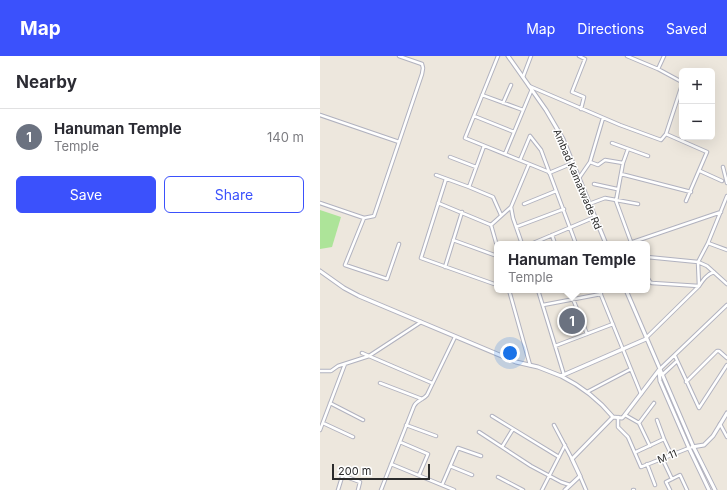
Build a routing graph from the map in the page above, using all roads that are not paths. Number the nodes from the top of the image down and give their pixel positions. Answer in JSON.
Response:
{"nodes":[{"id":1,"x":399,"y":56,"type":"edge"},
{"id":2,"x":498,"y":56,"type":"edge"},
{"id":3,"x":508,"y":56,"type":"edge"},
{"id":4,"x":531,"y":56,"type":"edge"},
{"id":5,"x":579,"y":56,"type":"edge"},
{"id":6,"x":627,"y":56,"type":"edge"},
{"id":7,"x":664,"y":56,"type":"edge"},
{"id":8,"x":658,"y":70,"type":"junction"},
{"id":9,"x":523,"y":77,"type":"junction"},
{"id":10,"x":679,"y":80,"type":"edge"},
{"id":11,"x":511,"y":85,"type":"dead end"},
{"id":12,"x":531,"y":87,"type":"junction"},
{"id":13,"x":679,"y":94,"type":"edge"},
{"id":14,"x":482,"y":95,"type":"junction"},
{"id":15,"x":503,"y":103,"type":"junction"},
{"id":16,"x":581,"y":109,"type":"junction"},
{"id":17,"x":523,"y":110,"type":"junction"},
{"id":18,"x":320,"y":115,"type":"edge"},
{"id":19,"x":474,"y":116,"type":"junction"},
{"id":20,"x":603,"y":118,"type":"junction"},
{"id":21,"x":514,"y":132,"type":"junction"},
{"id":22,"x":666,"y":134,"type":"junction"},
{"id":23,"x":399,"y":142,"type":"junction"},
{"id":24,"x":612,"y":143,"type":"dead end"},
{"id":25,"x":484,"y":146,"type":"junction"},
{"id":26,"x":628,"y":148,"type":"junction"},
{"id":27,"x":505,"y":154,"type":"junction"},
{"id":28,"x":648,"y":156,"type":"dead end"},
{"id":29,"x":450,"y":157,"type":"dead end"},
{"id":30,"x":520,"y":160,"type":"junction"},
{"id":31,"x":590,"y":162,"type":"junction"},
{"id":32,"x":573,"y":163,"type":"junction"},
{"id":33,"x":623,"y":163,"type":"junction"},
{"id":34,"x":529,"y":164,"type":"junction"},
{"id":35,"x":476,"y":167,"type":"junction"},
{"id":36,"x":723,"y":167,"type":"dead end"},
{"id":37,"x":700,"y":171,"type":"junction"},
{"id":38,"x":549,"y":173,"type":"junction"},
{"id":39,"x":621,"y":174,"type":"junction"},
{"id":40,"x":436,"y":175,"type":"dead end"},
{"id":41,"x":579,"y":178,"type":"junction"},
{"id":42,"x":446,"y":179,"type":"junction"},
{"id":43,"x":722,"y":181,"type":"dead end"},
{"id":44,"x":727,"y":183,"type":"edge"},
{"id":45,"x":594,"y":184,"type":"dead end"},
{"id":46,"x":469,"y":187,"type":"junction"},
{"id":47,"x":618,"y":189,"type":"junction"},
{"id":48,"x":556,"y":191,"type":"junction"},
{"id":49,"x":691,"y":192,"type":"junction"},
{"id":50,"x":727,"y":196,"type":"edge"},
{"id":51,"x":616,"y":201,"type":"junction"},
{"id":52,"x":686,"y":201,"type":"dead end"},
{"id":53,"x":320,"y":203,"type":"edge"},
{"id":54,"x":438,"y":203,"type":"junction"},
{"id":55,"x":524,"y":204,"type":"dead end"},
{"id":56,"x":589,"y":204,"type":"junction"},
{"id":57,"x":638,"y":204,"type":"dead end"},
{"id":58,"x":511,"y":207,"type":"junction"},
{"id":59,"x":564,"y":209,"type":"junction"},
{"id":60,"x":462,"y":212,"type":"junction"},
{"id":61,"x":721,"y":212,"type":"junction"},
{"id":62,"x":501,"y":215,"type":"junction"},
{"id":63,"x":595,"y":217,"type":"junction"},
{"id":64,"x":364,"y":218,"type":"junction"},
{"id":65,"x":491,"y":225,"type":"junction"},
{"id":66,"x":516,"y":227,"type":"junction"},
{"id":67,"x":569,"y":228,"type":"junction"},
{"id":68,"x":552,"y":235,"type":"junction"},
{"id":69,"x":453,"y":240,"type":"junction"},
{"id":70,"x":496,"y":241,"type":"edge"},
{"id":71,"x":521,"y":241,"type":"edge"},
{"id":72,"x":538,"y":241,"type":"edge"},
{"id":73,"x":554,"y":241,"type":"edge"},
{"id":74,"x":575,"y":241,"type":"edge"},
{"id":75,"x":605,"y":241,"type":"edge"},
{"id":76,"x":631,"y":241,"type":"edge"},
{"id":77,"x":634,"y":241,"type":"edge"},
{"id":78,"x":399,"y":244,"type":"dead end"},
{"id":79,"x":708,"y":244,"type":"junction"},
{"id":80,"x":727,"y":250,"type":"edge"},
{"id":81,"x":494,"y":255,"type":"edge"},
{"id":82,"x":650,"y":257,"type":"edge"},
{"id":83,"x":698,"y":262,"type":"junction"},
{"id":84,"x":445,"y":267,"type":"junction"},
{"id":85,"x":320,"y":271,"type":"edge"},
{"id":86,"x":714,"y":272,"type":"junction"},
{"id":87,"x":650,"y":282,"type":"edge"},
{"id":88,"x":494,"y":284,"type":"edge"},
{"id":89,"x":727,"y":284,"type":"edge"},
{"id":90,"x":699,"y":286,"type":"junction"},
{"id":91,"x":510,"y":293,"type":"edge"},
{"id":92,"x":539,"y":293,"type":"edge"},
{"id":93,"x":627,"y":293,"type":"edge"},
{"id":94,"x":601,"y":294,"type":"joint"},
{"id":95,"x":573,"y":299,"type":"junction"},
{"id":96,"x":543,"y":305,"type":"junction"},
{"id":97,"x":727,"y":305,"type":"edge"},
{"id":98,"x":421,"y":322,"type":"junction"},
{"id":99,"x":613,"y":324,"type":"junction"},
{"id":100,"x":587,"y":334,"type":"junction"},
{"id":101,"x":455,"y":337,"type":"junction"},
{"id":102,"x":646,"y":339,"type":"junction"},
{"id":103,"x":555,"y":346,"type":"junction"},
{"id":104,"x":623,"y":349,"type":"junction"},
{"id":105,"x":362,"y":353,"type":"dead end"},
{"id":106,"x":369,"y":356,"type":"junction"},
{"id":107,"x":675,"y":356,"type":"junction"},
{"id":108,"x":727,"y":357,"type":"edge"},
{"id":109,"x":677,"y":361,"type":"junction"},
{"id":110,"x":345,"y":363,"type":"junction"},
{"id":111,"x":727,"y":365,"type":"edge"},
{"id":112,"x":530,"y":366,"type":"junction"},
{"id":113,"x":631,"y":370,"type":"junction"},
{"id":114,"x":659,"y":370,"type":"junction"},
{"id":115,"x":320,"y":371,"type":"edge"},
{"id":116,"x":563,"y":375,"type":"junction"},
{"id":117,"x":662,"y":375,"type":"junction"},
{"id":118,"x":380,"y":382,"type":"dead end"},
{"id":119,"x":686,"y":382,"type":"junction"},
{"id":120,"x":432,"y":384,"type":"junction"},
{"id":121,"x":587,"y":392,"type":"junction"},
{"id":122,"x":641,"y":394,"type":"junction"},
{"id":123,"x":422,"y":399,"type":"junction"},
{"id":124,"x":654,"y":402,"type":"dead end"},
{"id":125,"x":330,"y":403,"type":"junction"},
{"id":126,"x":727,"y":413,"type":"edge"},
{"id":127,"x":625,"y":415,"type":"junction"},
{"id":128,"x":492,"y":416,"type":"dead end"},
{"id":129,"x":612,"y":417,"type":"junction"},
{"id":130,"x":618,"y":417,"type":"junction"},
{"id":131,"x":363,"y":420,"type":"dead end"},
{"id":132,"x":657,"y":420,"type":"dead end"},
{"id":133,"x":323,"y":422,"type":"junction"},
{"id":134,"x":639,"y":423,"type":"junction"},
{"id":135,"x":720,"y":424,"type":"junction"},
{"id":136,"x":406,"y":425,"type":"junction"},
{"id":137,"x":554,"y":425,"type":"dead end"},
{"id":138,"x":513,"y":429,"type":"junction"},
{"id":139,"x":320,"y":430,"type":"edge"},
{"id":140,"x":479,"y":432,"type":"dead end"},
{"id":141,"x":436,"y":436,"type":"dead end"},
{"id":142,"x":353,"y":437,"type":"dead end"},
{"id":143,"x":727,"y":437,"type":"edge"},
{"id":144,"x":664,"y":439,"type":"junction"},
{"id":145,"x":400,"y":442,"type":"junction"},
{"id":146,"x":565,"y":445,"type":"junction"},
{"id":147,"x":650,"y":446,"type":"junction"},
{"id":148,"x":693,"y":446,"type":"junction"},
{"id":149,"x":502,"y":447,"type":"junction"},
{"id":150,"x":689,"y":448,"type":"junction"},
{"id":151,"x":636,"y":452,"type":"junction"},
{"id":152,"x":671,"y":454,"type":"junction"},
{"id":153,"x":481,"y":456,"type":"dead end"},
{"id":154,"x":558,"y":457,"type":"junction"},
{"id":155,"x":662,"y":458,"type":"junction"},
{"id":156,"x":572,"y":459,"type":"junction"},
{"id":157,"x":391,"y":464,"type":"junction"},
{"id":158,"x":647,"y":464,"type":"junction"},
{"id":159,"x":450,"y":466,"type":"junction"},
{"id":160,"x":472,"y":475,"type":"dead end"},
{"id":161,"x":419,"y":476,"type":"junction"},
{"id":162,"x":549,"y":476,"type":"junction"},
{"id":163,"x":580,"y":476,"type":"junction"},
{"id":164,"x":498,"y":477,"type":"dead end"},
{"id":165,"x":672,"y":479,"type":"junction"},
{"id":166,"x":442,"y":485,"type":"junction"},
{"id":167,"x":570,"y":485,"type":"junction"},
{"id":168,"x":655,"y":485,"type":"dead end"},
{"id":169,"x":338,"y":490,"type":"edge"},
{"id":170,"x":358,"y":490,"type":"edge"},
{"id":171,"x":381,"y":490,"type":"edge"},
{"id":172,"x":454,"y":490,"type":"edge"},
{"id":173,"x":523,"y":490,"type":"edge"},
{"id":174,"x":542,"y":490,"type":"edge"},
{"id":175,"x":565,"y":490,"type":"edge"},
{"id":176,"x":586,"y":490,"type":"edge"},
{"id":177,"x":670,"y":490,"type":"edge"},
{"id":178,"x":687,"y":490,"type":"edge"},
{"id":179,"x":709,"y":490,"type":"edge"},
{"id":180,"x":715,"y":490,"type":"edge"}],
"edges":[{"from":1,"to":23,"type":"street"},
{"from":2,"to":14,"type":"street"},
{"from":3,"to":9,"type":"street","name":"Ambad Kamatwade Rd"},
{"from":4,"to":9,"type":"street"},
{"from":5,"to":16,"type":"street"},
{"from":6,"to":8,"type":"street"},
{"from":7,"to":8,"type":"street"},
{"from":8,"to":10,"type":"street"},
{"from":9,"to":12,"type":"street","name":"Ambad Kamatwade Rd"},
{"from":11,"to":15,"type":"street"},
{"from":12,"to":16,"type":"street"},
{"from":12,"to":17,"type":"street"},
{"from":12,"to":32,"type":"street","name":"Ambad Kamatwade Rd"},
{"from":13,"to":22,"type":"street"},
{"from":14,"to":15,"type":"street"},
{"from":14,"to":19,"type":"street"},
{"from":15,"to":17,"type":"street"},
{"from":16,"to":20,"type":"street"},
{"from":17,"to":21,"type":"street"},
{"from":18,"to":23,"type":"street"},
{"from":19,"to":21,"type":"street"},
{"from":19,"to":25,"type":"street"},
{"from":20,"to":22,"type":"street"},
{"from":20,"to":31,"type":"street"},
{"from":21,"to":27,"type":"street"},
{"from":22,"to":37,"type":"street"},
{"from":23,"to":64,"type":"street"},
{"from":24,"to":26,"type":"street"},
{"from":25,"to":27,"type":"street"},
{"from":25,"to":35,"type":"street"},
{"from":26,"to":28,"type":"street"},
{"from":26,"to":33,"type":"street"},
{"from":27,"to":30,"type":"street"},
{"from":29,"to":35,"type":"street"},
{"from":30,"to":34,"type":"street"},
{"from":30,"to":38,"type":"street"},
{"from":31,"to":33,"type":"street"},
{"from":31,"to":41,"type":"street"},
{"from":32,"to":38,"type":"street"},
{"from":32,"to":41,"type":"street","name":"Ambad Kamatwade Rd"},
{"from":33,"to":39,"type":"street"},
{"from":34,"to":38,"type":"street"},
{"from":34,"to":58,"type":"street"},
{"from":35,"to":46,"type":"street"},
{"from":36,"to":44,"type":"street"},
{"from":37,"to":43,"type":"street"},
{"from":37,"to":49,"type":"street"},
{"from":38,"to":48,"type":"street"},
{"from":39,"to":47,"type":"street"},
{"from":39,"to":49,"type":"street"},
{"from":40,"to":42,"type":"street"},
{"from":41,"to":56,"type":"street","name":"Ambad Kamatwade Rd"},
{"from":42,"to":46,"type":"street"},
{"from":42,"to":54,"type":"street"},
{"from":45,"to":47,"type":"street"},
{"from":46,"to":62,"type":"street"},
{"from":47,"to":51,"type":"street"},
{"from":48,"to":55,"type":"street"},
{"from":48,"to":59,"type":"street"},
{"from":49,"to":52,"type":"street"},
{"from":50,"to":61,"type":"street"},
{"from":51,"to":56,"type":"street"},
{"from":51,"to":57,"type":"street"},
{"from":51,"to":76,"type":"street"},
{"from":53,"to":64,"type":"street"},
{"from":54,"to":60,"type":"street"},
{"from":54,"to":84,"type":"street"},
{"from":56,"to":63,"type":"street","name":"Ambad Kamatwade Rd"},
{"from":58,"to":62,"type":"street"},
{"from":58,"to":66,"type":"street"},
{"from":59,"to":66,"type":"street"},
{"from":59,"to":67,"type":"street"},
{"from":60,"to":65,"type":"street"},
{"from":60,"to":69,"type":"street"},
{"from":61,"to":77,"type":"street"},
{"from":61,"to":79,"type":"street"},
{"from":62,"to":65,"type":"street"},
{"from":63,"to":67,"type":"street"},
{"from":63,"to":75,"type":"street","name":"Ambad Kamatwade Rd"},
{"from":64,"to":78,"type":"street"},
{"from":65,"to":70,"type":"street"},
{"from":66,"to":71,"type":"street"},
{"from":67,"to":68,"type":"street"},
{"from":67,"to":74,"type":"street"},
{"from":68,"to":72,"type":"street"},
{"from":68,"to":73,"type":"street"},
{"from":69,"to":81,"type":"street"},
{"from":69,"to":84,"type":"street"},
{"from":79,"to":80,"type":"street"},
{"from":79,"to":83,"type":"street"},
{"from":82,"to":83,"type":"street"},
{"from":83,"to":86,"type":"street"},
{"from":83,"to":90,"type":"street"},
{"from":84,"to":88,"type":"street"},
{"from":85,"to":98,"type":"street"},
{"from":86,"to":89,"type":"street"},
{"from":86,"to":90,"type":"street"},
{"from":87,"to":90,"type":"street"},
{"from":90,"to":102,"type":"street"},
{"from":91,"to":112,"type":"street"},
{"from":92,"to":96,"type":"street"},
{"from":93,"to":102,"type":"street"},
{"from":94,"to":95,"type":"street"},
{"from":94,"to":99,"type":"street"},
{"from":95,"to":96,"type":"street"},
{"from":95,"to":100,"type":"street"},
{"from":96,"to":103,"type":"street"},
{"from":97,"to":107,"type":"street"},
{"from":98,"to":101,"type":"street"},
{"from":98,"to":106,"type":"street"},
{"from":99,"to":100,"type":"street"},
{"from":99,"to":104,"type":"street"},
{"from":100,"to":103,"type":"street"},
{"from":101,"to":112,"type":"street"},
{"from":101,"to":120,"type":"street"},
{"from":102,"to":104,"type":"street"},
{"from":102,"to":114,"type":"street"},
{"from":103,"to":116,"type":"street"},
{"from":104,"to":113,"type":"street"},
{"from":104,"to":116,"type":"street"},
{"from":105,"to":106,"type":"street"},
{"from":106,"to":110,"type":"street"},
{"from":106,"to":120,"type":"street"},
{"from":107,"to":109,"type":"street"},
{"from":107,"to":114,"type":"street"},
{"from":108,"to":119,"type":"street"},
{"from":109,"to":117,"type":"street"},
{"from":109,"to":119,"type":"street"},
{"from":110,"to":115,"type":"street"},
{"from":110,"to":125,"type":"street"},
{"from":111,"to":119,"type":"street"},
{"from":112,"to":116,"type":"street"},
{"from":113,"to":121,"type":"street"},
{"from":113,"to":122,"type":"street"},
{"from":114,"to":117,"type":"street"},
{"from":114,"to":122,"type":"street"},
{"from":114,"to":150,"type":"street"},
{"from":116,"to":121,"type":"street"},
{"from":117,"to":148,"type":"street"},
{"from":118,"to":123,"type":"street"},
{"from":120,"to":123,"type":"street"},
{"from":121,"to":129,"type":"street"},
{"from":122,"to":127,"type":"street"},
{"from":123,"to":136,"type":"street"},
{"from":124,"to":134,"type":"street"},
{"from":125,"to":131,"type":"street"},
{"from":125,"to":133,"type":"street"},
{"from":126,"to":135,"type":"street","name":"M 11"},
{"from":127,"to":130,"type":"street"},
{"from":127,"to":134,"type":"street"},
{"from":128,"to":138,"type":"street"},
{"from":129,"to":130,"type":"street"},
{"from":129,"to":156,"type":"street"},
{"from":130,"to":151,"type":"street"},
{"from":132,"to":144,"type":"street"},
{"from":133,"to":139,"type":"street"},
{"from":133,"to":142,"type":"street"},
{"from":134,"to":147,"type":"street"},
{"from":135,"to":143,"type":"street"},
{"from":135,"to":148,"type":"street","name":"M 11"},
{"from":136,"to":141,"type":"street"},
{"from":136,"to":145,"type":"street"},
{"from":137,"to":146,"type":"street"},
{"from":138,"to":149,"type":"street"},
{"from":138,"to":154,"type":"street"},
{"from":140,"to":149,"type":"street"},
{"from":144,"to":147,"type":"street"},
{"from":144,"to":152,"type":"street"},
{"from":145,"to":157,"type":"street"},
{"from":145,"to":161,"type":"street"},
{"from":146,"to":154,"type":"street"},
{"from":146,"to":156,"type":"street"},
{"from":147,"to":151,"type":"street"},
{"from":148,"to":150,"type":"street","name":"M 11"},
{"from":148,"to":180,"type":"street"},
{"from":149,"to":162,"type":"street"},
{"from":150,"to":152,"type":"street","name":"M 11"},
{"from":150,"to":179,"type":"street"},
{"from":151,"to":158,"type":"street","name":"M 11"},
{"from":152,"to":155,"type":"street","name":"M 11"},
{"from":153,"to":159,"type":"street"},
{"from":154,"to":162,"type":"street"},
{"from":155,"to":158,"type":"street","name":"M 11"},
{"from":155,"to":165,"type":"street"},
{"from":156,"to":163,"type":"street"},
{"from":157,"to":161,"type":"street"},
{"from":157,"to":171,"type":"street"},
{"from":158,"to":168,"type":"street"},
{"from":159,"to":160,"type":"street"},
{"from":159,"to":166,"type":"street"},
{"from":161,"to":166,"type":"street"},
{"from":162,"to":167,"type":"street"},
{"from":162,"to":174,"type":"street"},
{"from":163,"to":167,"type":"street"},
{"from":163,"to":176,"type":"street"},
{"from":164,"to":173,"type":"street"},
{"from":165,"to":177,"type":"street"},
{"from":165,"to":178,"type":"street"},
{"from":166,"to":172,"type":"street"},
{"from":167,"to":175,"type":"street"},
{"from":169,"to":170,"type":"street"}]}
